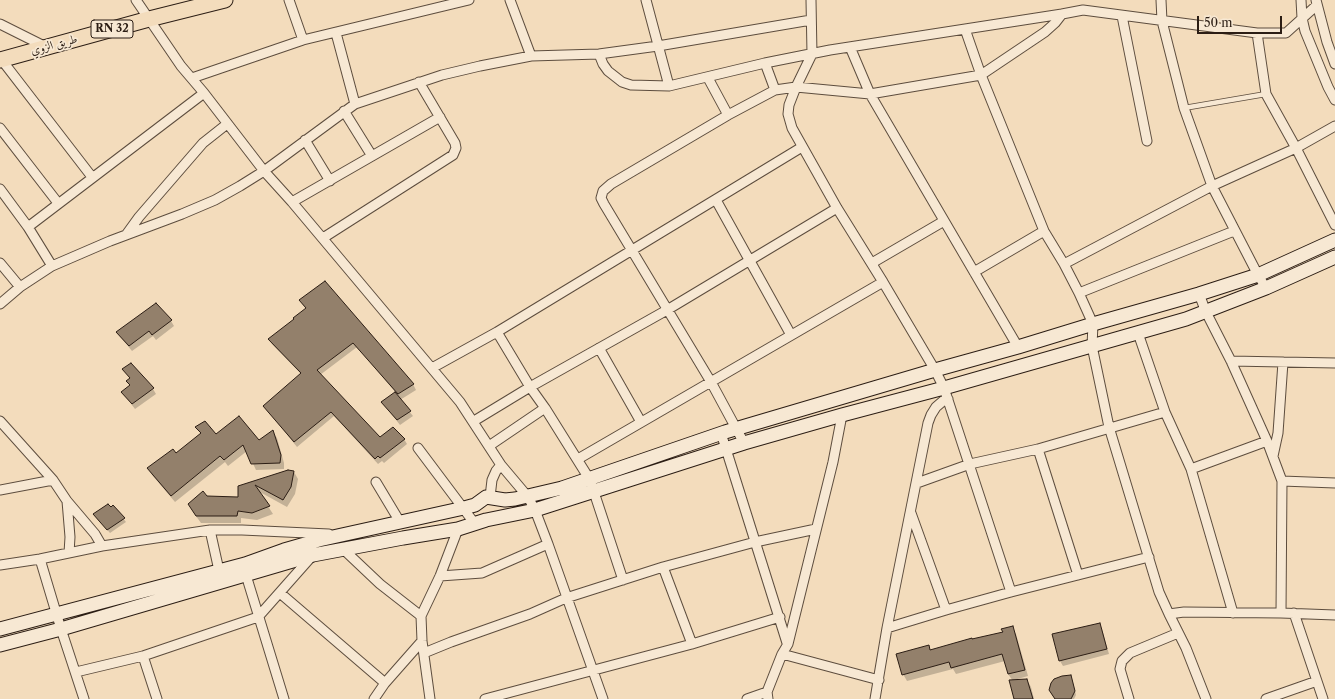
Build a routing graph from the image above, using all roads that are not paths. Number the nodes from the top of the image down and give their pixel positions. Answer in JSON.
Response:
{"nodes":[{"id":1,"x":136,"y":0,"type":"edge"},
{"id":2,"x":225,"y":0,"type":"edge"},
{"id":3,"x":289,"y":0,"type":"edge"},
{"id":4,"x":469,"y":0,"type":"edge"},
{"id":5,"x":510,"y":0,"type":"edge"},
{"id":6,"x":646,"y":0,"type":"edge"},
{"id":7,"x":811,"y":0,"type":"edge"},
{"id":8,"x":1161,"y":0,"type":"edge"},
{"id":9,"x":1301,"y":0,"type":"edge"},
{"id":10,"x":199,"y":3,"type":"edge"},
{"id":11,"x":1316,"y":3,"type":"edge"},
{"id":12,"x":1062,"y":14,"type":"junction"},
{"id":13,"x":1122,"y":16,"type":"junction"},
{"id":14,"x":1302,"y":18,"type":"junction"},
{"id":15,"x":149,"y":19,"type":"junction"},
{"id":16,"x":811,"y":20,"type":"junction"},
{"id":17,"x":1162,"y":21,"type":"junction"},
{"id":18,"x":0,"y":24,"type":"edge"},
{"id":19,"x":965,"y":29,"type":"junction"},
{"id":20,"x":336,"y":33,"type":"junction"},
{"id":21,"x":1257,"y":33,"type":"junction"},
{"id":22,"x":303,"y":40,"type":"junction"},
{"id":23,"x":1331,"y":43,"type":"edge"},
{"id":24,"x":658,"y":46,"type":"junction"},
{"id":25,"x":850,"y":47,"type":"junction"},
{"id":26,"x":46,"y":48,"type":"junction"},
{"id":27,"x":599,"y":54,"type":"junction"},
{"id":28,"x":812,"y":54,"type":"junction"},
{"id":29,"x":531,"y":56,"type":"junction"},
{"id":30,"x":0,"y":60,"type":"edge"},
{"id":31,"x":766,"y":63,"type":"junction"},
{"id":32,"x":1335,"y":64,"type":"edge"},
{"id":33,"x":981,"y":75,"type":"junction"},
{"id":34,"x":192,"y":78,"type":"junction"},
{"id":35,"x":708,"y":78,"type":"junction"},
{"id":36,"x":420,"y":82,"type":"junction"},
{"id":37,"x":669,"y":86,"type":"junction"},
{"id":38,"x":796,"y":87,"type":"junction"},
{"id":39,"x":775,"y":90,"type":"junction"},
{"id":40,"x":204,"y":92,"type":"junction"},
{"id":41,"x":870,"y":94,"type":"junction"},
{"id":42,"x":1266,"y":94,"type":"junction"},
{"id":43,"x":1335,"y":100,"type":"edge"},
{"id":44,"x":355,"y":104,"type":"junction"},
{"id":45,"x":1184,"y":108,"type":"junction"},
{"id":46,"x":344,"y":110,"type":"junction"},
{"id":47,"x":728,"y":115,"type":"junction"},
{"id":48,"x":440,"y":117,"type":"junction"},
{"id":49,"x":227,"y":124,"type":"junction"},
{"id":50,"x":1335,"y":126,"type":"edge"},
{"id":51,"x":0,"y":128,"type":"edge"},
{"id":52,"x":305,"y":140,"type":"junction"},
{"id":53,"x":1147,"y":141,"type":"dead end"},
{"id":54,"x":802,"y":147,"type":"junction"},
{"id":55,"x":1296,"y":148,"type":"junction"},
{"id":56,"x":372,"y":156,"type":"junction"},
{"id":57,"x":264,"y":171,"type":"junction"},
{"id":58,"x":92,"y":177,"type":"junction"},
{"id":59,"x":330,"y":181,"type":"junction"},
{"id":60,"x":1212,"y":186,"type":"junction"},
{"id":61,"x":0,"y":189,"type":"edge"},
{"id":62,"x":716,"y":200,"type":"junction"},
{"id":63,"x":292,"y":202,"type":"junction"},
{"id":64,"x":58,"y":203,"type":"junction"},
{"id":65,"x":837,"y":208,"type":"junction"},
{"id":66,"x":944,"y":221,"type":"junction"},
{"id":67,"x":1335,"y":225,"type":"edge"},
{"id":68,"x":28,"y":226,"type":"junction"},
{"id":69,"x":1044,"y":231,"type":"junction"},
{"id":70,"x":1234,"y":231,"type":"junction"},
{"id":71,"x":126,"y":235,"type":"junction"},
{"id":72,"x":323,"y":238,"type":"junction"},
{"id":73,"x":1335,"y":240,"type":"edge"},
{"id":74,"x":632,"y":251,"type":"junction"},
{"id":75,"x":1335,"y":257,"type":"edge"},
{"id":76,"x":749,"y":261,"type":"junction"},
{"id":77,"x":0,"y":263,"type":"edge"},
{"id":78,"x":872,"y":263,"type":"junction"},
{"id":79,"x":1064,"y":264,"type":"junction"},
{"id":80,"x":52,"y":266,"type":"junction"},
{"id":81,"x":974,"y":272,"type":"junction"},
{"id":82,"x":1258,"y":275,"type":"junction"},
{"id":83,"x":883,"y":282,"type":"junction"},
{"id":84,"x":20,"y":287,"type":"junction"},
{"id":85,"x":1266,"y":288,"type":"junction"},
{"id":86,"x":1079,"y":293,"type":"junction"},
{"id":87,"x":1199,"y":294,"type":"junction"},
{"id":88,"x":0,"y":304,"type":"edge"},
{"id":89,"x":667,"y":310,"type":"junction"},
{"id":90,"x":1206,"y":312,"type":"junction"},
{"id":91,"x":1093,"y":324,"type":"junction"},
{"id":92,"x":497,"y":332,"type":"junction"},
{"id":93,"x":1138,"y":333,"type":"junction"},
{"id":94,"x":791,"y":335,"type":"junction"},
{"id":95,"x":1092,"y":346,"type":"junction"},
{"id":96,"x":1018,"y":347,"type":"junction"},
{"id":97,"x":598,"y":348,"type":"junction"},
{"id":98,"x":1231,"y":361,"type":"junction"},
{"id":99,"x":1283,"y":362,"type":"junction"},
{"id":100,"x":1335,"y":363,"type":"edge"},
{"id":101,"x":432,"y":368,"type":"junction"},
{"id":102,"x":936,"y":370,"type":"junction"},
{"id":103,"x":711,"y":382,"type":"junction"},
{"id":104,"x":530,"y":387,"type":"junction"},
{"id":105,"x":946,"y":394,"type":"junction"},
{"id":106,"x":545,"y":408,"type":"junction"},
{"id":107,"x":1165,"y":412,"type":"junction"},
{"id":108,"x":842,"y":415,"type":"junction"},
{"id":109,"x":0,"y":421,"type":"edge"},
{"id":110,"x":474,"y":421,"type":"junction"},
{"id":111,"x":641,"y":422,"type":"junction"},
{"id":112,"x":1110,"y":427,"type":"junction"},
{"id":113,"x":737,"y":429,"type":"junction"},
{"id":114,"x":721,"y":434,"type":"junction"},
{"id":115,"x":1267,"y":440,"type":"junction"},
{"id":116,"x":744,"y":444,"type":"junction"},
{"id":117,"x":489,"y":446,"type":"junction"},
{"id":118,"x":418,"y":448,"type":"dead end"},
{"id":119,"x":726,"y":449,"type":"junction"},
{"id":120,"x":1038,"y":450,"type":"junction"},
{"id":121,"x":1273,"y":456,"type":"junction"},
{"id":122,"x":578,"y":459,"type":"junction"},
{"id":123,"x":970,"y":464,"type":"junction"},
{"id":124,"x":501,"y":465,"type":"junction"},
{"id":125,"x":1191,"y":469,"type":"junction"},
{"id":126,"x":53,"y":480,"type":"junction"},
{"id":127,"x":1282,"y":481,"type":"junction"},
{"id":128,"x":376,"y":482,"type":"dead end"},
{"id":129,"x":917,"y":483,"type":"junction"},
{"id":130,"x":1335,"y":483,"type":"edge"},
{"id":131,"x":592,"y":486,"type":"junction"},
{"id":132,"x":0,"y":490,"type":"edge"},
{"id":133,"x":490,"y":497,"type":"junction"},
{"id":134,"x":528,"y":497,"type":"junction"},
{"id":135,"x":67,"y":501,"type":"junction"},
{"id":136,"x":464,"y":508,"type":"junction"},
{"id":137,"x":535,"y":510,"type":"junction"},
{"id":138,"x":910,"y":512,"type":"junction"},
{"id":139,"x":400,"y":522,"type":"junction"},
{"id":140,"x":475,"y":524,"type":"junction"},
{"id":141,"x":458,"y":529,"type":"junction"},
{"id":142,"x":816,"y":529,"type":"junction"},
{"id":143,"x":210,"y":530,"type":"junction"},
{"id":144,"x":344,"y":535,"type":"junction"},
{"id":145,"x":755,"y":542,"type":"junction"},
{"id":146,"x":548,"y":544,"type":"junction"},
{"id":147,"x":102,"y":546,"type":"junction"},
{"id":148,"x":343,"y":549,"type":"junction"},
{"id":149,"x":69,"y":553,"type":"junction"},
{"id":150,"x":313,"y":555,"type":"junction"},
{"id":151,"x":1149,"y":557,"type":"junction"},
{"id":152,"x":40,"y":559,"type":"junction"},
{"id":153,"x":0,"y":565,"type":"edge"},
{"id":154,"x":663,"y":566,"type":"junction"},
{"id":155,"x":245,"y":570,"type":"junction"},
{"id":156,"x":1078,"y":575,"type":"junction"},
{"id":157,"x":440,"y":576,"type":"junction"},
{"id":158,"x":220,"y":577,"type":"junction"},
{"id":159,"x":623,"y":580,"type":"junction"},
{"id":160,"x":1011,"y":592,"type":"junction"},
{"id":161,"x":280,"y":593,"type":"junction"},
{"id":162,"x":566,"y":598,"type":"junction"},
{"id":163,"x":946,"y":610,"type":"junction"},
{"id":164,"x":1233,"y":613,"type":"junction"},
{"id":165,"x":1281,"y":613,"type":"junction"},
{"id":166,"x":1294,"y":613,"type":"junction"},
{"id":167,"x":56,"y":614,"type":"junction"},
{"id":168,"x":1169,"y":614,"type":"junction"},
{"id":169,"x":1335,"y":615,"type":"edge"},
{"id":170,"x":421,"y":616,"type":"junction"},
{"id":171,"x":258,"y":617,"type":"junction"},
{"id":172,"x":780,"y":617,"type":"junction"},
{"id":173,"x":887,"y":628,"type":"junction"},
{"id":174,"x":0,"y":629,"type":"edge"},
{"id":175,"x":60,"y":629,"type":"junction"},
{"id":176,"x":1178,"y":633,"type":"junction"},
{"id":177,"x":422,"y":641,"type":"junction"},
{"id":178,"x":692,"y":644,"type":"junction"},
{"id":179,"x":788,"y":644,"type":"junction"},
{"id":180,"x":0,"y":645,"type":"edge"},
{"id":181,"x":424,"y":653,"type":"junction"},
{"id":182,"x":782,"y":654,"type":"junction"},
{"id":183,"x":143,"y":656,"type":"junction"},
{"id":184,"x":592,"y":671,"type":"junction"},
{"id":185,"x":76,"y":672,"type":"junction"},
{"id":186,"x":879,"y":680,"type":"junction"},
{"id":187,"x":1317,"y":681,"type":"junction"},
{"id":188,"x":385,"y":683,"type":"junction"},
{"id":189,"x":768,"y":695,"type":"edge"},
{"id":190,"x":285,"y":697,"type":"edge"},
{"id":191,"x":84,"y":699,"type":"edge"},
{"id":192,"x":158,"y":699,"type":"edge"},
{"id":193,"x":374,"y":699,"type":"edge"},
{"id":194,"x":430,"y":699,"type":"edge"},
{"id":195,"x":485,"y":699,"type":"edge"},
{"id":196,"x":602,"y":699,"type":"edge"},
{"id":197,"x":747,"y":699,"type":"edge"},
{"id":198,"x":875,"y":699,"type":"edge"},
{"id":199,"x":1129,"y":699,"type":"edge"},
{"id":200,"x":1206,"y":699,"type":"edge"},
{"id":201,"x":1266,"y":699,"type":"edge"},
{"id":202,"x":1323,"y":699,"type":"edge"}],
"edges":[{"from":1,"to":15,"type":"street"},
{"from":2,"to":10,"type":"main road","name":"طريق الزوي","number":"RN 32"},
{"from":3,"to":22,"type":"street"},
{"from":4,"to":20,"type":"street"},
{"from":5,"to":29,"type":"street"},
{"from":6,"to":24,"type":"street"},
{"from":7,"to":16,"type":"street"},
{"from":8,"to":17,"type":"street"},
{"from":9,"to":14,"type":"street"},
{"from":10,"to":15,"type":"main road","name":"طريق الزوي","number":"RN 32"},
{"from":11,"to":14,"type":"street"},
{"from":11,"to":23,"type":"street"},
{"from":12,"to":13,"type":"street"},
{"from":12,"to":19,"type":"street"},
{"from":12,"to":33,"type":"street"},
{"from":13,"to":17,"type":"street"},
{"from":13,"to":53,"type":"street"},
{"from":14,"to":21,"type":"street"},
{"from":14,"to":43,"type":"street"},
{"from":15,"to":26,"type":"main road","name":"طريق الزوي","number":"RN 32"},
{"from":15,"to":34,"type":"street"},
{"from":16,"to":24,"type":"street"},
{"from":16,"to":28,"type":"street"},
{"from":17,"to":21,"type":"street"},
{"from":17,"to":45,"type":"street"},
{"from":18,"to":26,"type":"street"},
{"from":19,"to":25,"type":"street"},
{"from":19,"to":33,"type":"street"},
{"from":20,"to":22,"type":"street"},
{"from":20,"to":44,"type":"street"},
{"from":21,"to":42,"type":"street"},
{"from":22,"to":34,"type":"street"},
{"from":23,"to":32,"type":"street"},
{"from":24,"to":27,"type":"street"},
{"from":24,"to":37,"type":"street"},
{"from":25,"to":28,"type":"street"},
{"from":25,"to":41,"type":"street"},
{"from":26,"to":30,"type":"main road","name":"طريق الزوي","number":"RN 32"},
{"from":27,"to":29,"type":"street"},
{"from":27,"to":37,"type":"street"},
{"from":28,"to":31,"type":"street"},
{"from":28,"to":38,"type":"street"},
{"from":29,"to":36,"type":"street"},
{"from":30,"to":58,"type":"street"},
{"from":31,"to":35,"type":"street"},
{"from":31,"to":39,"type":"street"},
{"from":33,"to":41,"type":"street"},
{"from":33,"to":69,"type":"street"},
{"from":34,"to":40,"type":"street"},
{"from":35,"to":37,"type":"street"},
{"from":35,"to":47,"type":"street"},
{"from":36,"to":44,"type":"street"},
{"from":36,"to":48,"type":"street"},
{"from":38,"to":39,"type":"street"},
{"from":38,"to":41,"type":"street"},
{"from":38,"to":54,"type":"street"},
{"from":39,"to":47,"type":"street"},
{"from":40,"to":49,"type":"street"},
{"from":40,"to":58,"type":"street"},
{"from":41,"to":66,"type":"street"},
{"from":42,"to":45,"type":"lane"},
{"from":42,"to":55,"type":"street"},
{"from":44,"to":46,"type":"street"},
{"from":45,"to":60,"type":"street"},
{"from":46,"to":52,"type":"street"},
{"from":46,"to":56,"type":"street"},
{"from":47,"to":74,"type":"street"},
{"from":48,"to":56,"type":"street"},
{"from":48,"to":72,"type":"street"},
{"from":49,"to":57,"type":"street"},
{"from":49,"to":71,"type":"street"},
{"from":50,"to":55,"type":"street"},
{"from":51,"to":64,"type":"street"},
{"from":52,"to":57,"type":"street"},
{"from":52,"to":59,"type":"street"},
{"from":54,"to":62,"type":"street"},
{"from":54,"to":65,"type":"street"},
{"from":55,"to":60,"type":"street"},
{"from":55,"to":67,"type":"street"},
{"from":56,"to":59,"type":"street"},
{"from":57,"to":63,"type":"street"},
{"from":57,"to":71,"type":"street"},
{"from":58,"to":64,"type":"street"},
{"from":59,"to":63,"type":"street"},
{"from":60,"to":70,"type":"street"},
{"from":60,"to":79,"type":"street"},
{"from":61,"to":68,"type":"street"},
{"from":62,"to":74,"type":"street"},
{"from":62,"to":76,"type":"street"},
{"from":63,"to":72,"type":"street"},
{"from":64,"to":68,"type":"street"},
{"from":65,"to":76,"type":"street"},
{"from":65,"to":78,"type":"street"},
{"from":66,"to":78,"type":"street"},
{"from":66,"to":81,"type":"street"},
{"from":68,"to":80,"type":"street"},
{"from":69,"to":79,"type":"street"},
{"from":69,"to":81,"type":"street"},
{"from":70,"to":82,"type":"street"},
{"from":70,"to":86,"type":"street"},
{"from":71,"to":80,"type":"street"},
{"from":72,"to":101,"type":"street"},
{"from":73,"to":82,"type":"street"},
{"from":74,"to":89,"type":"street"},
{"from":74,"to":92,"type":"street"},
{"from":75,"to":85,"type":"street"},
{"from":76,"to":89,"type":"street"},
{"from":76,"to":94,"type":"street"},
{"from":77,"to":84,"type":"street"},
{"from":78,"to":83,"type":"street"},
{"from":79,"to":86,"type":"street"},
{"from":80,"to":84,"type":"street"},
{"from":81,"to":96,"type":"street"},
{"from":82,"to":85,"type":"street"},
{"from":82,"to":87,"type":"street"},
{"from":83,"to":94,"type":"street"},
{"from":83,"to":102,"type":"street"},
{"from":84,"to":88,"type":"street"},
{"from":85,"to":90,"type":"street"},
{"from":86,"to":91,"type":"street"},
{"from":87,"to":90,"type":"street"},
{"from":87,"to":91,"type":"street"},
{"from":89,"to":97,"type":"street"},
{"from":89,"to":103,"type":"street"},
{"from":90,"to":93,"type":"street"},
{"from":90,"to":98,"type":"street"},
{"from":91,"to":95,"type":"street"},
{"from":91,"to":96,"type":"street"},
{"from":92,"to":101,"type":"street"},
{"from":92,"to":104,"type":"street"},
{"from":93,"to":95,"type":"street"},
{"from":93,"to":107,"type":"street"},
{"from":94,"to":103,"type":"street"},
{"from":95,"to":105,"type":"street"},
{"from":95,"to":112,"type":"street"},
{"from":96,"to":102,"type":"street"},
{"from":97,"to":104,"type":"street"},
{"from":97,"to":111,"type":"street"},
{"from":98,"to":99,"type":"street"},
{"from":98,"to":115,"type":"street"},
{"from":99,"to":100,"type":"street"},
{"from":99,"to":121,"type":"street"},
{"from":101,"to":110,"type":"street"},
{"from":102,"to":105,"type":"street"},
{"from":102,"to":113,"type":"street"},
{"from":103,"to":111,"type":"street"},
{"from":103,"to":113,"type":"street"},
{"from":104,"to":106,"type":"street"},
{"from":104,"to":110,"type":"street"},
{"from":105,"to":108,"type":"street"},
{"from":105,"to":123,"type":"street"},
{"from":105,"to":129,"type":"street"},
{"from":106,"to":117,"type":"street"},
{"from":106,"to":122,"type":"street"},
{"from":107,"to":112,"type":"street"},
{"from":107,"to":125,"type":"street"},
{"from":108,"to":116,"type":"street"},
{"from":108,"to":142,"type":"street"},
{"from":109,"to":126,"type":"street"},
{"from":110,"to":117,"type":"street"},
{"from":111,"to":122,"type":"street"},
{"from":112,"to":120,"type":"street"},
{"from":112,"to":151,"type":"street"},
{"from":113,"to":114,"type":"street"},
{"from":113,"to":116,"type":"street"},
{"from":114,"to":119,"type":"street"},
{"from":114,"to":131,"type":"street"},
{"from":115,"to":121,"type":"street"},
{"from":115,"to":125,"type":"street"},
{"from":116,"to":119,"type":"street"},
{"from":117,"to":124,"type":"street"},
{"from":118,"to":136,"type":"street"},
{"from":119,"to":131,"type":"street"},
{"from":119,"to":145,"type":"street"},
{"from":120,"to":123,"type":"street"},
{"from":120,"to":156,"type":"street"},
{"from":121,"to":127,"type":"street"},
{"from":122,"to":131,"type":"street"},
{"from":123,"to":129,"type":"street"},
{"from":123,"to":160,"type":"street"},
{"from":124,"to":133,"type":"street"},
{"from":124,"to":134,"type":"street"},
{"from":125,"to":164,"type":"street"},
{"from":126,"to":132,"type":"street"},
{"from":126,"to":135,"type":"street"},
{"from":127,"to":130,"type":"street"},
{"from":127,"to":165,"type":"street"},
{"from":128,"to":139,"type":"street"},
{"from":129,"to":138,"type":"street"},
{"from":131,"to":134,"type":"street"},
{"from":131,"to":137,"type":"street"},
{"from":131,"to":159,"type":"street"},
{"from":133,"to":134,"type":"street"},
{"from":133,"to":136,"type":"street"},
{"from":134,"to":137,"type":"street"},
{"from":135,"to":147,"type":"street"},
{"from":135,"to":149,"type":"street"},
{"from":136,"to":139,"type":"street"},
{"from":136,"to":140,"type":"street"},
{"from":137,"to":140,"type":"street"},
{"from":137,"to":146,"type":"street"},
{"from":138,"to":163,"type":"street"},
{"from":138,"to":173,"type":"street"},
{"from":139,"to":144,"type":"street"},
{"from":140,"to":141,"type":"street"},
{"from":141,"to":148,"type":"street"},
{"from":141,"to":157,"type":"street"},
{"from":142,"to":145,"type":"street"},
{"from":142,"to":179,"type":"street"},
{"from":143,"to":144,"type":"street"},
{"from":143,"to":147,"type":"street"},
{"from":143,"to":158,"type":"street"},
{"from":144,"to":155,"type":"street"},
{"from":145,"to":154,"type":"street"},
{"from":145,"to":172,"type":"street"},
{"from":146,"to":157,"type":"street"},
{"from":146,"to":162,"type":"street"},
{"from":147,"to":149,"type":"street"},
{"from":148,"to":150,"type":"street"},
{"from":148,"to":170,"type":"street"},
{"from":149,"to":152,"type":"street"},
{"from":150,"to":155,"type":"street"},
{"from":150,"to":161,"type":"street"},
{"from":151,"to":156,"type":"street"},
{"from":151,"to":168,"type":"street"},
{"from":152,"to":153,"type":"street"},
{"from":152,"to":167,"type":"street"},
{"from":154,"to":159,"type":"street"},
{"from":154,"to":178,"type":"street"},
{"from":155,"to":158,"type":"street"},
{"from":155,"to":171,"type":"street"},
{"from":156,"to":160,"type":"street"},
{"from":157,"to":170,"type":"street"},
{"from":158,"to":167,"type":"street"},
{"from":158,"to":175,"type":"street"},
{"from":159,"to":162,"type":"street"},
{"from":160,"to":163,"type":"street"},
{"from":161,"to":171,"type":"street"},
{"from":161,"to":188,"type":"street"},
{"from":162,"to":181,"type":"street"},
{"from":162,"to":184,"type":"street"},
{"from":163,"to":173,"type":"street"},
{"from":164,"to":165,"type":"street"},
{"from":164,"to":168,"type":"street"},
{"from":165,"to":166,"type":"street"},
{"from":166,"to":169,"type":"street"},
{"from":166,"to":187,"type":"street"},
{"from":167,"to":174,"type":"street"},
{"from":167,"to":175,"type":"street"},
{"from":168,"to":176,"type":"street"},
{"from":170,"to":177,"type":"street"},
{"from":171,"to":183,"type":"street"},
{"from":171,"to":190,"type":"street"},
{"from":172,"to":178,"type":"street"},
{"from":172,"to":179,"type":"street"},
{"from":173,"to":186,"type":"street"},
{"from":175,"to":180,"type":"street"},
{"from":175,"to":185,"type":"street"},
{"from":176,"to":199,"type":"street"},
{"from":176,"to":200,"type":"street"},
{"from":177,"to":181,"type":"street"},
{"from":177,"to":188,"type":"street"},
{"from":178,"to":184,"type":"street"},
{"from":179,"to":182,"type":"street"},
{"from":181,"to":194,"type":"street"},
{"from":182,"to":186,"type":"street"},
{"from":182,"to":189,"type":"street"},
{"from":183,"to":185,"type":"street"},
{"from":183,"to":192,"type":"street"},
{"from":184,"to":195,"type":"street"},
{"from":184,"to":196,"type":"street"},
{"from":185,"to":191,"type":"street"},
{"from":186,"to":198,"type":"street"},
{"from":187,"to":201,"type":"street"},
{"from":187,"to":202,"type":"street"},
{"from":188,"to":193,"type":"street"},
{"from":189,"to":197,"type":"street"}]}
